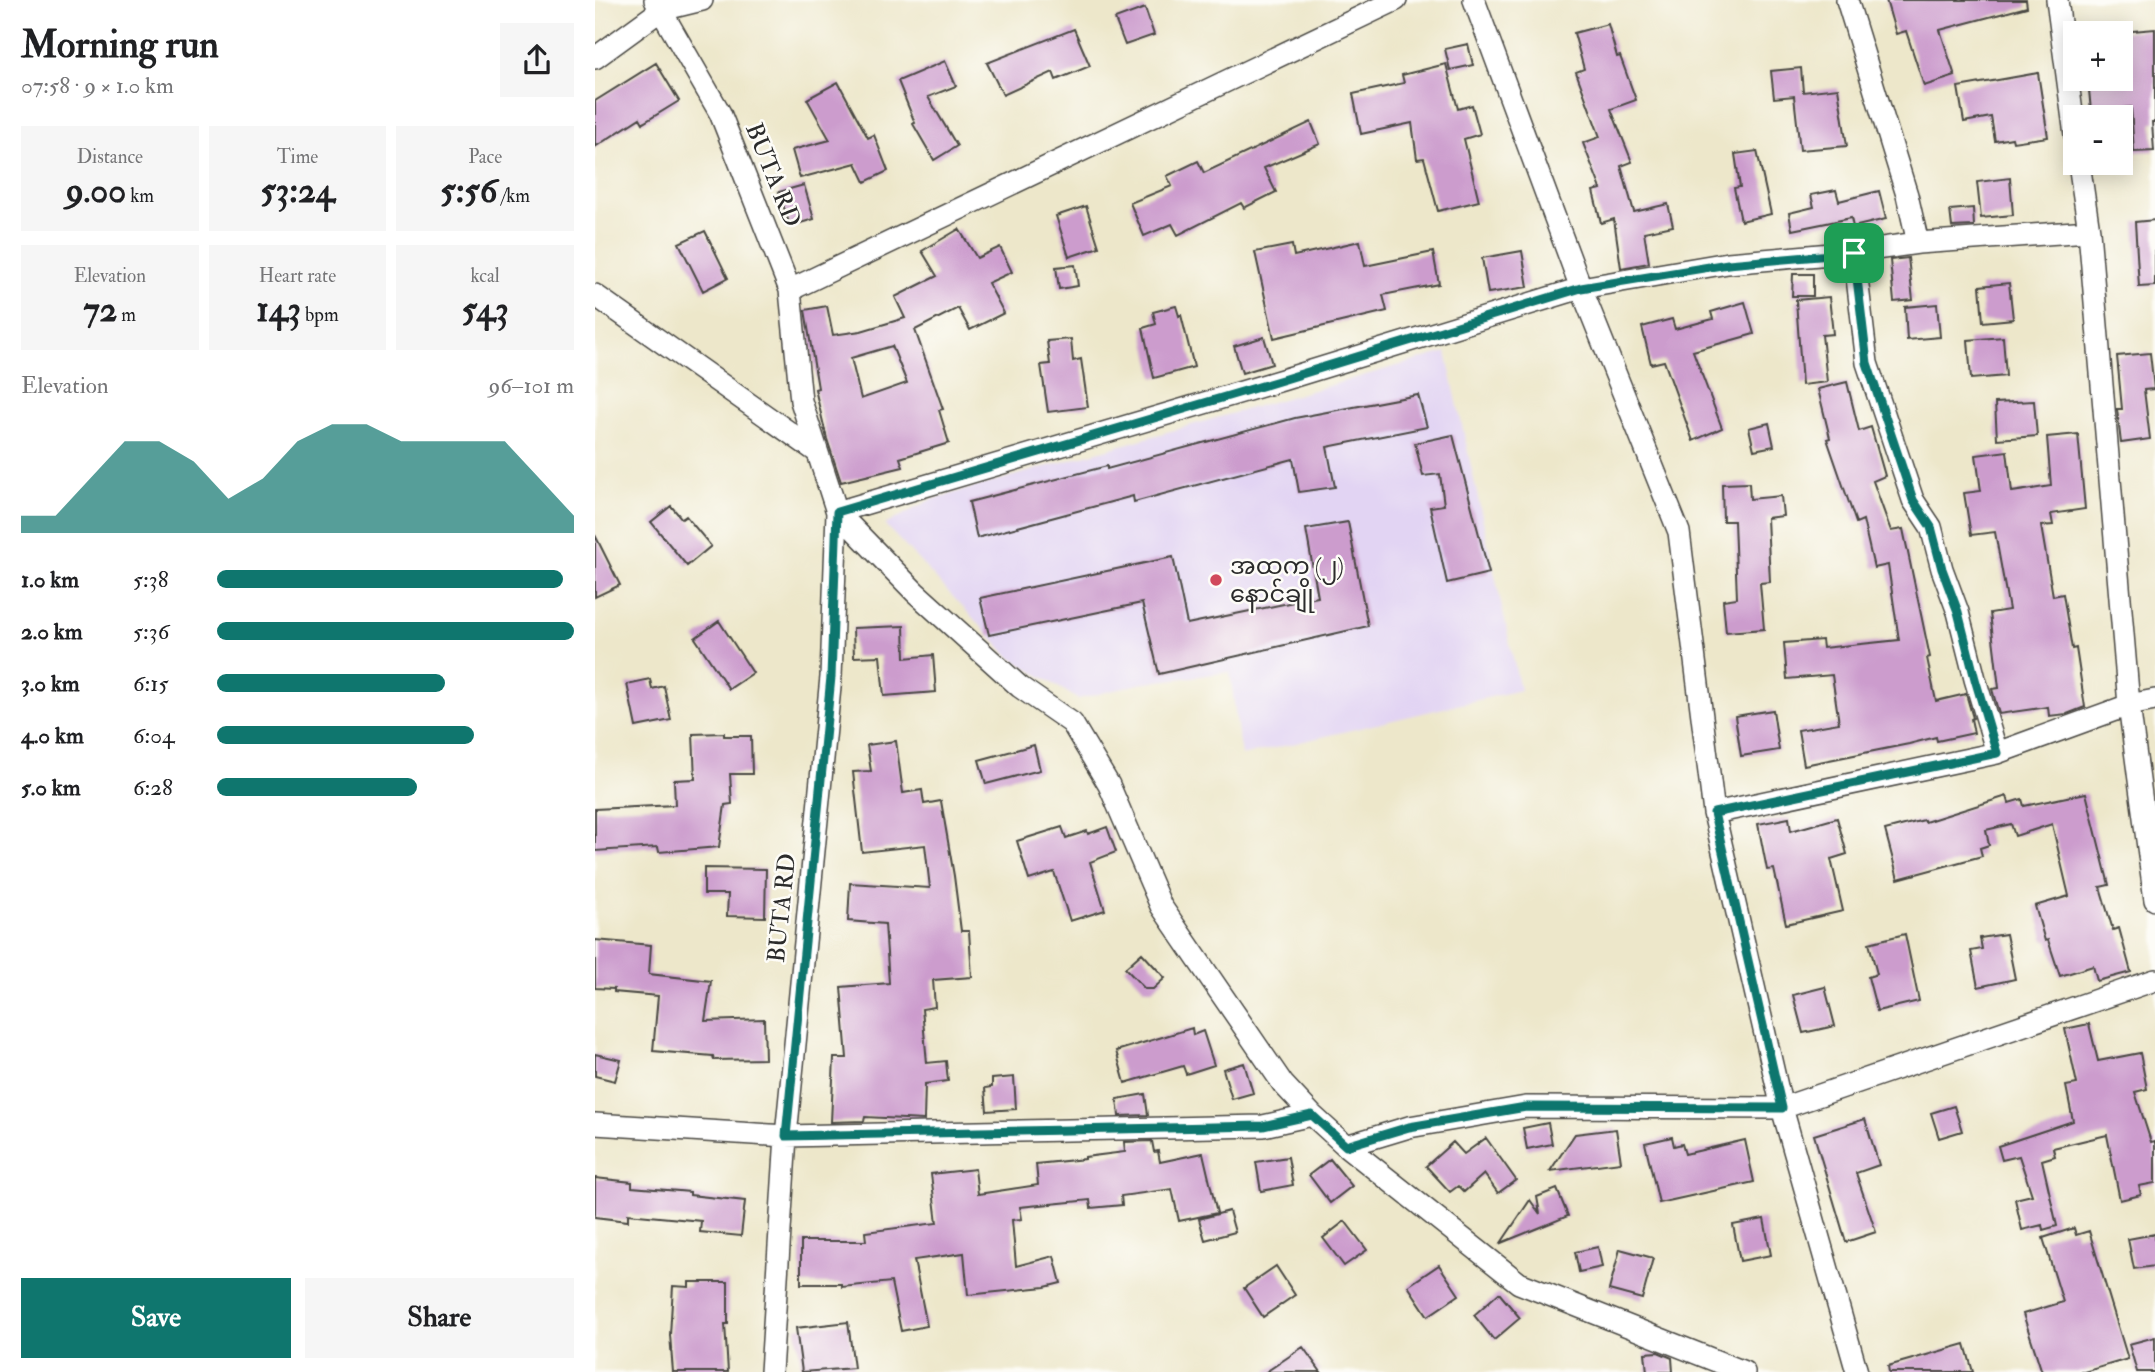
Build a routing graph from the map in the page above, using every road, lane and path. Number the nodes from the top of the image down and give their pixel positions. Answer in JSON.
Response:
{"nodes":[{"id":1,"x":702,"y":0,"type":"edge"},
{"id":2,"x":1396,"y":0,"type":"edge"},
{"id":3,"x":1474,"y":0,"type":"edge"},
{"id":4,"x":1847,"y":0,"type":"edge"},
{"id":5,"x":2057,"y":0,"type":"edge"},
{"id":6,"x":658,"y":5,"type":"edge"},
{"id":7,"x":595,"y":58,"type":"edge"},
{"id":8,"x":2071,"y":105,"type":"edge"},
{"id":9,"x":2081,"y":175,"type":"edge"},
{"id":10,"x":2089,"y":232,"type":"junction"},
{"id":11,"x":1918,"y":243,"type":"junction"},
{"id":12,"x":1854,"y":253,"type":"junction"},
{"id":13,"x":1581,"y":288,"type":"junction"},
{"id":14,"x":790,"y":290,"type":"junction"},
{"id":15,"x":595,"y":295,"type":"edge"},
{"id":16,"x":817,"y":452,"type":"junction"},
{"id":17,"x":837,"y":512,"type":"junction"},
{"id":18,"x":2155,"y":700,"type":"edge"},
{"id":19,"x":2129,"y":705,"type":"junction"},
{"id":20,"x":1997,"y":753,"type":"junction"},
{"id":21,"x":1714,"y":813,"type":"junction"},
{"id":22,"x":2155,"y":900,"type":"edge"},
{"id":23,"x":2155,"y":980,"type":"edge"},
{"id":24,"x":1782,"y":1108,"type":"junction"},
{"id":25,"x":1312,"y":1115,"type":"junction"},
{"id":26,"x":595,"y":1124,"type":"edge"},
{"id":27,"x":786,"y":1136,"type":"junction"},
{"id":28,"x":1346,"y":1146,"type":"junction"},
{"id":29,"x":771,"y":1372,"type":"edge"},
{"id":30,"x":1744,"y":1372,"type":"edge"},
{"id":31,"x":1857,"y":1372,"type":"edge"}],
"edges":[{"from":1,"to":6,"type":"street"},
{"from":2,"to":14,"type":"street"},
{"from":3,"to":13,"type":"street"},
{"from":4,"to":11,"type":"street"},
{"from":5,"to":8,"type":"street"},
{"from":6,"to":7,"type":"street"},
{"from":6,"to":14,"type":"street","name":"BUTA RD"},
{"from":9,"to":10,"type":"street"},
{"from":10,"to":11,"type":"street"},
{"from":10,"to":19,"type":"street"},
{"from":11,"to":12,"type":"street"},
{"from":12,"to":13,"type":"street"},
{"from":12,"to":20,"type":"street"},
{"from":13,"to":17,"type":"street"},
{"from":13,"to":21,"type":"street"},
{"from":14,"to":16,"type":"street","name":"BUTA RD"},
{"from":15,"to":16,"type":"street"},
{"from":16,"to":17,"type":"street","name":"BUTA RD"},
{"from":17,"to":25,"type":"street"},
{"from":17,"to":27,"type":"street","name":"BUTA RD"},
{"from":18,"to":19,"type":"street"},
{"from":19,"to":20,"type":"street"},
{"from":19,"to":22,"type":"street"},
{"from":20,"to":21,"type":"street"},
{"from":21,"to":24,"type":"street"},
{"from":23,"to":24,"type":"street"},
{"from":24,"to":28,"type":"street"},
{"from":24,"to":31,"type":"street"},
{"from":25,"to":27,"type":"street"},
{"from":25,"to":28,"type":"street"},
{"from":26,"to":27,"type":"street"},
{"from":27,"to":29,"type":"street","name":"BUTA RD"},
{"from":28,"to":30,"type":"street"}]}
